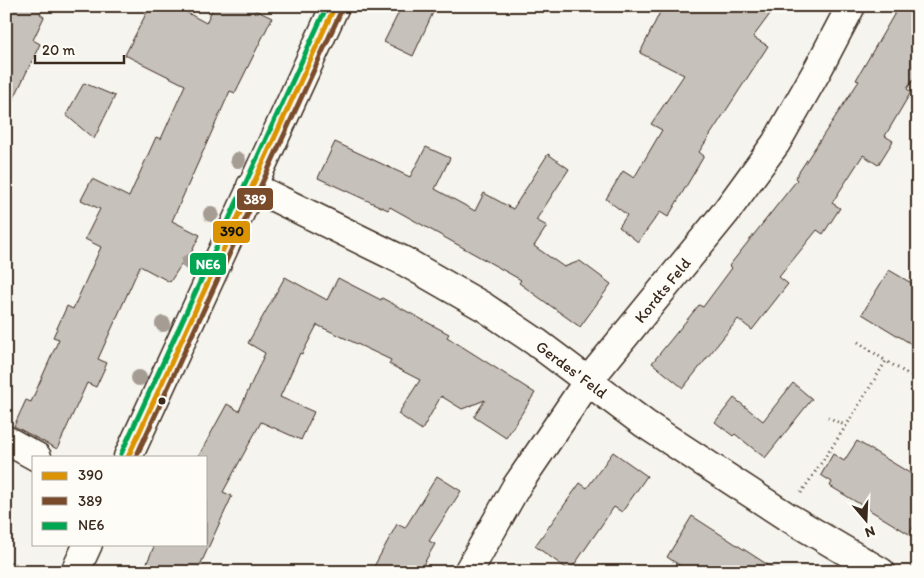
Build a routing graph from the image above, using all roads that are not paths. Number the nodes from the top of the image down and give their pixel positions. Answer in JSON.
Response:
{"nodes":[{"id":1,"x":335,"y":6,"type":"edge"},
{"id":2,"x":851,"y":6,"type":"edge"},
{"id":3,"x":251,"y":186,"type":"junction"},
{"id":4,"x":588,"y":382,"type":"junction"},
{"id":5,"x":6,"y":440,"type":"edge"},
{"id":6,"x":35,"y":456,"type":"edge"},
{"id":7,"x":128,"y":456,"type":"edge"},
{"id":8,"x":87,"y":546,"type":"edge"},
{"id":9,"x":75,"y":572,"type":"edge"},
{"id":10,"x":468,"y":572,"type":"edge"},
{"id":11,"x":881,"y":572,"type":"edge"}],
"edges":[{"from":1,"to":3,"type":"street"},
{"from":2,"to":4,"type":"street","name":"Kordts Feld"},
{"from":3,"to":4,"type":"street","name":"Gerdes' Feld"},
{"from":3,"to":7,"type":"street"},
{"from":4,"to":10,"type":"street","name":"Kordts Feld"},
{"from":4,"to":11,"type":"street","name":"Gerdes' Feld"},
{"from":5,"to":6,"type":"street"},
{"from":8,"to":9,"type":"street"}]}
